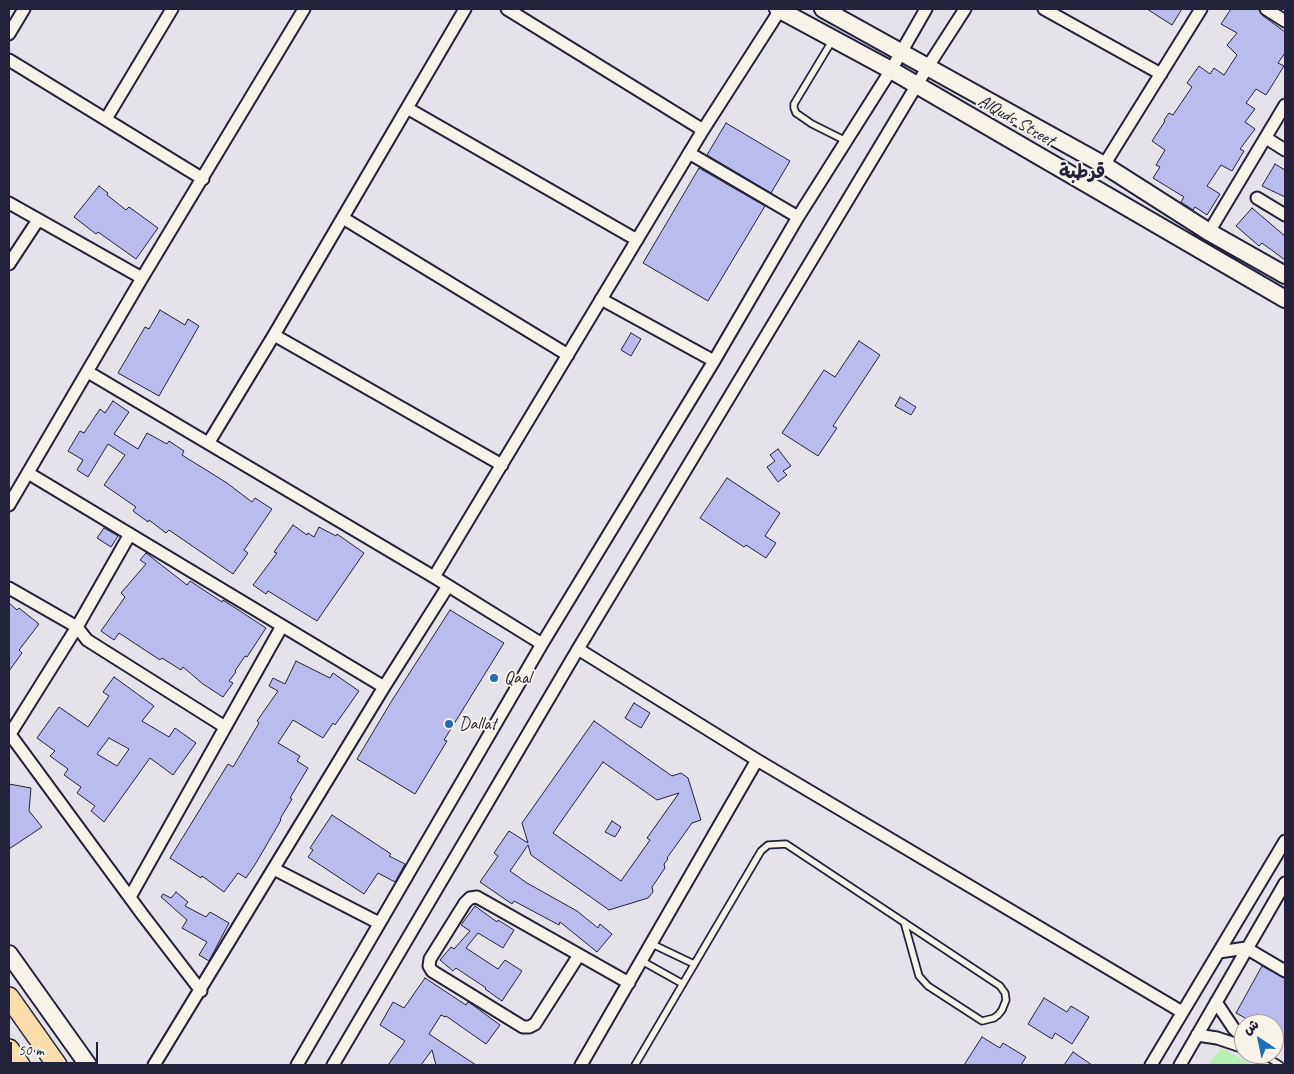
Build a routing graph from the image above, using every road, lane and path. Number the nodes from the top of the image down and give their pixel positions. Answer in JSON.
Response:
{"nodes":[{"id":1,"x":24,"y":9,"type":"edge"},
{"id":2,"x":172,"y":9,"type":"edge"},
{"id":3,"x":304,"y":9,"type":"edge"},
{"id":4,"x":465,"y":9,"type":"edge"},
{"id":5,"x":507,"y":9,"type":"edge"},
{"id":6,"x":823,"y":9,"type":"edge"},
{"id":7,"x":926,"y":9,"type":"edge"},
{"id":8,"x":965,"y":9,"type":"edge"},
{"id":9,"x":1044,"y":9,"type":"edge"},
{"id":10,"x":1200,"y":9,"type":"edge"},
{"id":11,"x":1266,"y":9,"type":"edge"},
{"id":12,"x":779,"y":10,"type":"edge"},
{"id":13,"x":1285,"y":20,"type":"edge"},
{"id":14,"x":9,"y":34,"type":"edge"},
{"id":15,"x":833,"y":39,"type":"junction"},
{"id":16,"x":900,"y":52,"type":"junction"},
{"id":17,"x":9,"y":60,"type":"edge"},
{"id":18,"x":928,"y":68,"type":"junction"},
{"id":19,"x":891,"y":70,"type":"junction"},
{"id":20,"x":1161,"y":74,"type":"junction"},
{"id":21,"x":917,"y":86,"type":"junction"},
{"id":22,"x":1285,"y":105,"type":"edge"},
{"id":23,"x":407,"y":108,"type":"junction"},
{"id":24,"x":106,"y":120,"type":"junction"},
{"id":25,"x":703,"y":130,"type":"junction"},
{"id":26,"x":1266,"y":138,"type":"junction"},
{"id":27,"x":846,"y":141,"type":"junction"},
{"id":28,"x":1285,"y":150,"type":"edge"},
{"id":29,"x":690,"y":153,"type":"junction"},
{"id":30,"x":1104,"y":165,"type":"junction"},
{"id":31,"x":203,"y":179,"type":"junction"},
{"id":32,"x":1257,"y":198,"type":"dead end"},
{"id":33,"x":9,"y":203,"type":"edge"},
{"id":34,"x":1285,"y":215,"type":"edge"},
{"id":35,"x":798,"y":216,"type":"junction"},
{"id":36,"x":343,"y":218,"type":"junction"},
{"id":37,"x":38,"y":220,"type":"junction"},
{"id":38,"x":1209,"y":232,"type":"junction"},
{"id":39,"x":637,"y":240,"type":"junction"},
{"id":40,"x":9,"y":264,"type":"edge"},
{"id":41,"x":1285,"y":275,"type":"edge"},
{"id":42,"x":142,"y":278,"type":"junction"},
{"id":43,"x":1285,"y":299,"type":"edge"},
{"id":44,"x":601,"y":300,"type":"junction"},
{"id":45,"x":274,"y":336,"type":"junction"},
{"id":46,"x":568,"y":355,"type":"junction"},
{"id":47,"x":714,"y":361,"type":"junction"},
{"id":48,"x":88,"y":372,"type":"junction"},
{"id":49,"x":209,"y":442,"type":"junction"},
{"id":50,"x":502,"y":465,"type":"junction"},
{"id":51,"x":28,"y":473,"type":"junction"},
{"id":52,"x":9,"y":505,"type":"edge"},
{"id":53,"x":130,"y":534,"type":"junction"},
{"id":54,"x":434,"y":577,"type":"junction"},
{"id":55,"x":448,"y":586,"type":"junction"},
{"id":56,"x":9,"y":588,"type":"edge"},
{"id":57,"x":282,"y":626,"type":"junction"},
{"id":58,"x":77,"y":627,"type":"junction"},
{"id":59,"x":542,"y":644,"type":"junction"},
{"id":60,"x":578,"y":649,"type":"junction"},
{"id":61,"x":384,"y":687,"type":"junction"},
{"id":62,"x":225,"y":727,"type":"junction"},
{"id":63,"x":9,"y":733,"type":"edge"},
{"id":64,"x":757,"y":760,"type":"junction"},
{"id":65,"x":1285,"y":841,"type":"edge"},
{"id":66,"x":274,"y":869,"type":"junction"},
{"id":67,"x":1285,"y":883,"type":"edge"},
{"id":68,"x":130,"y":897,"type":"junction"},
{"id":69,"x":904,"y":922,"type":"junction"},
{"id":70,"x":379,"y":923,"type":"junction"},
{"id":71,"x":652,"y":944,"type":"junction"},
{"id":72,"x":1246,"y":948,"type":"junction"},
{"id":73,"x":1219,"y":952,"type":"junction"},
{"id":74,"x":9,"y":954,"type":"edge"},
{"id":75,"x":579,"y":955,"type":"junction"},
{"id":76,"x":642,"y":961,"type":"junction"},
{"id":77,"x":694,"y":964,"type":"junction"},
{"id":78,"x":1285,"y":971,"type":"edge"},
{"id":79,"x":629,"y":983,"type":"junction"},
{"id":80,"x":683,"y":984,"type":"junction"},
{"id":81,"x":201,"y":991,"type":"junction"},
{"id":82,"x":9,"y":997,"type":"edge"},
{"id":83,"x":1216,"y":1002,"type":"junction"},
{"id":84,"x":1182,"y":1012,"type":"junction"},
{"id":85,"x":1234,"y":1029,"type":"edge"},
{"id":86,"x":1197,"y":1035,"type":"junction"},
{"id":87,"x":1234,"y":1044,"type":"edge"},
{"id":88,"x":9,"y":1049,"type":"edge"},
{"id":89,"x":20,"y":1065,"type":"edge"},
{"id":90,"x":57,"y":1065,"type":"edge"},
{"id":91,"x":88,"y":1065,"type":"edge"},
{"id":92,"x":154,"y":1065,"type":"edge"},
{"id":93,"x":297,"y":1065,"type":"edge"},
{"id":94,"x":333,"y":1065,"type":"edge"},
{"id":95,"x":581,"y":1065,"type":"edge"},
{"id":96,"x":635,"y":1065,"type":"edge"},
{"id":97,"x":1151,"y":1065,"type":"edge"},
{"id":98,"x":1180,"y":1065,"type":"edge"}],
"edges":[{"from":1,"to":14,"type":"street"},
{"from":2,"to":24,"type":"street"},
{"from":3,"to":31,"type":"street"},
{"from":4,"to":23,"type":"street"},
{"from":5,"to":25,"type":"street"},
{"from":6,"to":16,"type":"street","name":"AlQuds Street"},
{"from":7,"to":16,"type":"street"},
{"from":8,"to":18,"type":"street"},
{"from":9,"to":20,"type":"street"},
{"from":10,"to":20,"type":"street"},
{"from":11,"to":13,"type":"street"},
{"from":12,"to":15,"type":"street","name":"AlQuds Street"},
{"from":12,"to":25,"type":"street"},
{"from":15,"to":19,"type":"street","name":"AlQuds Street"},
{"from":15,"to":27,"type":"lane"},
{"from":16,"to":18,"type":"street","name":"AlQuds Street"},
{"from":16,"to":19,"type":"street"},
{"from":17,"to":24,"type":"street"},
{"from":18,"to":21,"type":"street"},
{"from":18,"to":30,"type":"street","name":"AlQuds Street"},
{"from":19,"to":21,"type":"street","name":"AlQuds Street"},
{"from":19,"to":27,"type":"street"},
{"from":20,"to":30,"type":"street"},
{"from":21,"to":43,"type":"street","name":"AlQuds Street"},
{"from":21,"to":60,"type":"street"},
{"from":22,"to":26,"type":"street"},
{"from":23,"to":36,"type":"street"},
{"from":23,"to":39,"type":"street"},
{"from":24,"to":31,"type":"street"},
{"from":25,"to":29,"type":"street"},
{"from":26,"to":28,"type":"street"},
{"from":26,"to":38,"type":"street"},
{"from":27,"to":35,"type":"street"},
{"from":29,"to":35,"type":"street"},
{"from":29,"to":39,"type":"street"},
{"from":30,"to":38,"type":"street","name":"AlQuds Street"},
{"from":31,"to":42,"type":"street"},
{"from":32,"to":34,"type":"street"},
{"from":33,"to":37,"type":"street"},
{"from":35,"to":47,"type":"street"},
{"from":36,"to":45,"type":"street"},
{"from":36,"to":46,"type":"street"},
{"from":37,"to":40,"type":"street"},
{"from":37,"to":42,"type":"street"},
{"from":38,"to":41,"type":"street","name":"AlQuds Street"},
{"from":39,"to":44,"type":"street"},
{"from":42,"to":48,"type":"street"},
{"from":44,"to":46,"type":"street"},
{"from":44,"to":47,"type":"street"},
{"from":45,"to":49,"type":"street"},
{"from":45,"to":50,"type":"street"},
{"from":46,"to":50,"type":"street"},
{"from":47,"to":59,"type":"street"},
{"from":48,"to":49,"type":"street"},
{"from":48,"to":51,"type":"street"},
{"from":49,"to":54,"type":"street"},
{"from":50,"to":54,"type":"street"},
{"from":51,"to":52,"type":"street"},
{"from":51,"to":53,"type":"street"},
{"from":53,"to":57,"type":"street"},
{"from":53,"to":58,"type":"street"},
{"from":54,"to":55,"type":"street"},
{"from":55,"to":59,"type":"street"},
{"from":55,"to":61,"type":"street"},
{"from":56,"to":58,"type":"street"},
{"from":57,"to":61,"type":"street"},
{"from":57,"to":62,"type":"street"},
{"from":58,"to":62,"type":"street"},
{"from":58,"to":63,"type":"street"},
{"from":59,"to":70,"type":"street"},
{"from":60,"to":64,"type":"street"},
{"from":60,"to":94,"type":"street"},
{"from":61,"to":66,"type":"street"},
{"from":62,"to":68,"type":"street"},
{"from":63,"to":68,"type":"street"},
{"from":64,"to":71,"type":"street"},
{"from":64,"to":84,"type":"street"},
{"from":65,"to":73,"type":"street"},
{"from":66,"to":70,"type":"street"},
{"from":66,"to":81,"type":"street"},
{"from":67,"to":72,"type":"street"},
{"from":68,"to":81,"type":"street"},
{"from":69,"to":69,"type":"lane"},
{"from":69,"to":77,"type":"lane"},
{"from":70,"to":93,"type":"street"},
{"from":71,"to":76,"type":"street"},
{"from":71,"to":77,"type":"lane"},
{"from":72,"to":73,"type":"street"},
{"from":72,"to":78,"type":"street"},
{"from":72,"to":83,"type":"street"},
{"from":73,"to":84,"type":"street"},
{"from":74,"to":91,"type":"street"},
{"from":75,"to":75,"type":"street"},
{"from":75,"to":79,"type":"street"},
{"from":76,"to":79,"type":"street"},
{"from":76,"to":80,"type":"lane"},
{"from":77,"to":80,"type":"lane"},
{"from":79,"to":95,"type":"street"},
{"from":80,"to":96,"type":"lane"},
{"from":81,"to":92,"type":"street"},
{"from":82,"to":90,"type":"main road"},
{"from":83,"to":85,"type":"street"},
{"from":83,"to":86,"type":"street"},
{"from":84,"to":97,"type":"street"},
{"from":86,"to":87,"type":"street"},
{"from":86,"to":98,"type":"street"},
{"from":88,"to":89,"type":"main road"}]}
